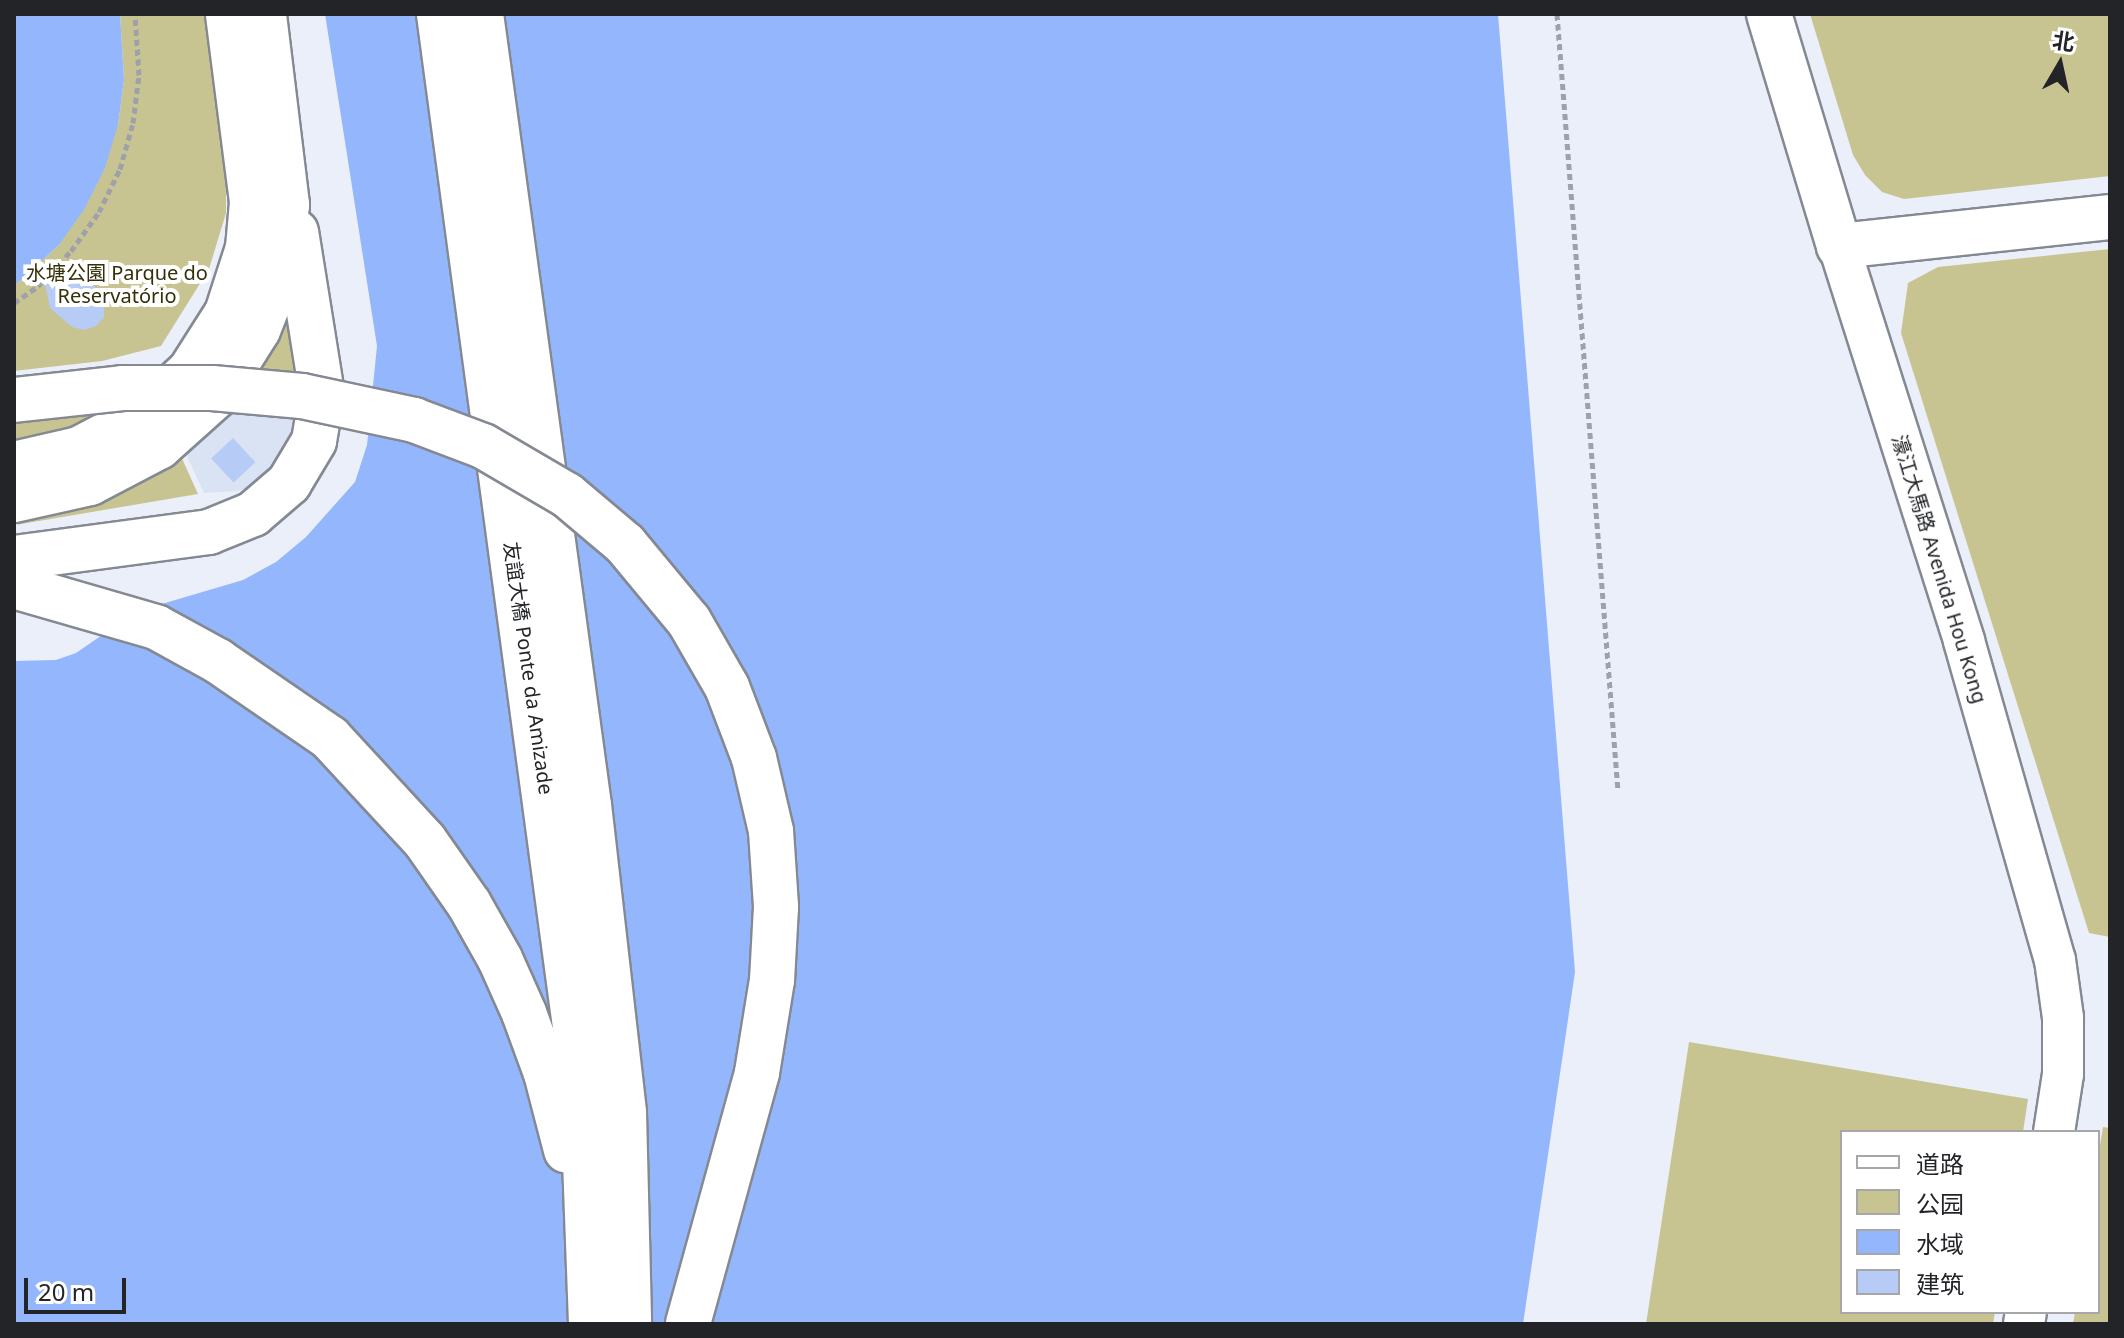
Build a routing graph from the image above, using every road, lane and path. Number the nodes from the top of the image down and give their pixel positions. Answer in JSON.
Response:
{"nodes":[{"id":1,"x":135,"y":14,"type":"edge"},
{"id":2,"x":228,"y":14,"type":"edge"},
{"id":3,"x":264,"y":14,"type":"edge"},
{"id":4,"x":439,"y":14,"type":"edge"},
{"id":5,"x":481,"y":14,"type":"edge"},
{"id":6,"x":1557,"y":14,"type":"edge"},
{"id":7,"x":1769,"y":14,"type":"edge"},
{"id":8,"x":287,"y":179,"type":"junction"},
{"id":9,"x":2110,"y":217,"type":"edge"},
{"id":10,"x":1839,"y":246,"type":"junction"},
{"id":11,"x":14,"y":303,"type":"edge"},
{"id":12,"x":14,"y":400,"type":"edge"},
{"id":13,"x":14,"y":464,"type":"edge"},
{"id":14,"x":14,"y":500,"type":"edge"},
{"id":15,"x":17,"y":577,"type":"edge"},
{"id":16,"x":1618,"y":790,"type":"dead end"},
{"id":17,"x":2054,"y":1130,"type":"edge"},
{"id":18,"x":604,"y":1321,"type":"edge"},
{"id":19,"x":688,"y":1324,"type":"edge"}],
"edges":[{"from":1,"to":11,"type":"path"},
{"from":2,"to":13,"type":"main road"},
{"from":3,"to":8,"type":"main road"},
{"from":4,"to":18,"type":"main road","name":"友誼大橋 Ponte da Amizade"},
{"from":5,"to":18,"type":"main road","name":"友誼大橋 Ponte da Amizade"},
{"from":6,"to":16,"type":"path"},
{"from":7,"to":10,"type":"main road","name":"濠江大馬路 Avenida Hou Kong"},
{"from":8,"to":14,"type":"main road"},
{"from":8,"to":15,"type":"main road"},
{"from":9,"to":10,"type":"main road"},
{"from":10,"to":17,"type":"street","name":"濠江大馬路 Avenida Hou Kong"},
{"from":12,"to":19,"type":"main road","bridge":true},
{"from":15,"to":18,"type":"main road"}]}
